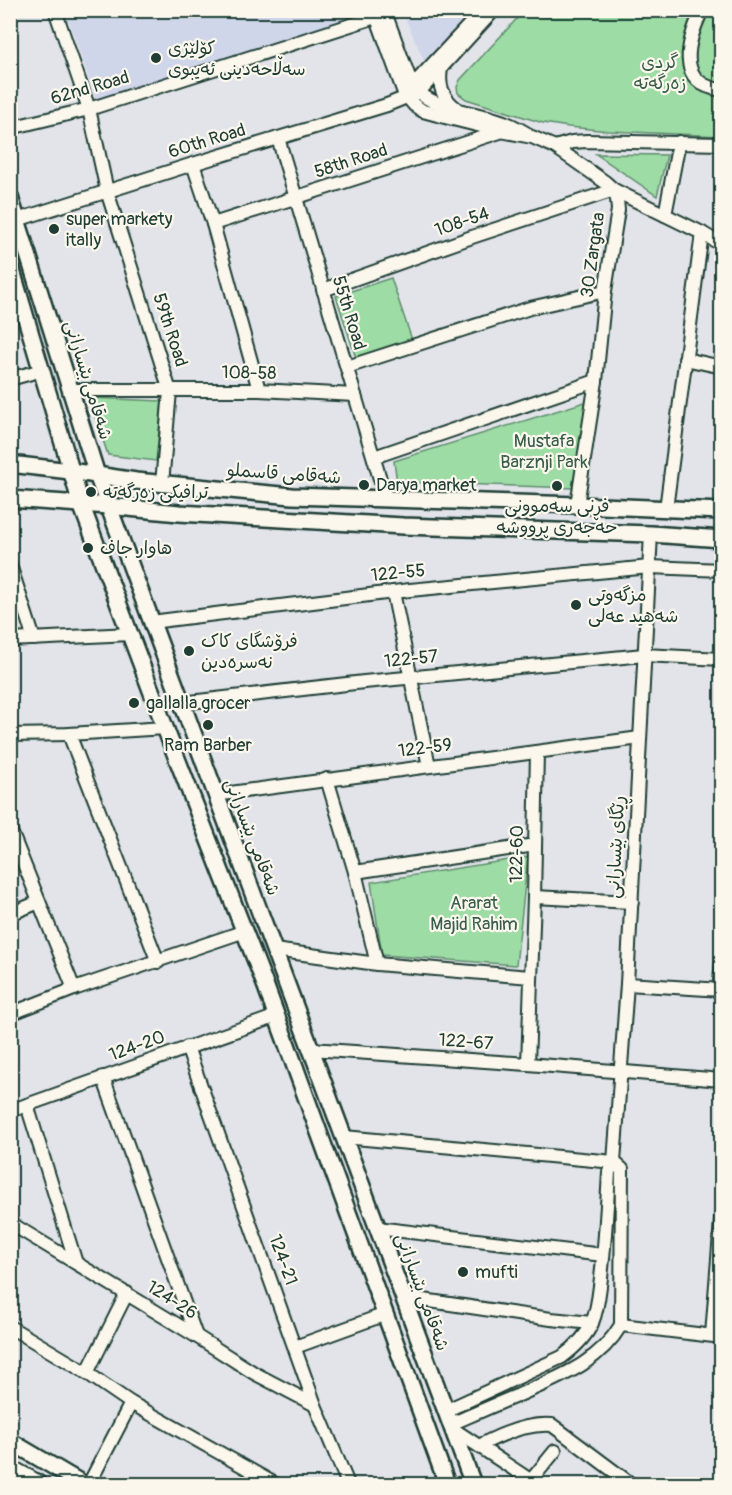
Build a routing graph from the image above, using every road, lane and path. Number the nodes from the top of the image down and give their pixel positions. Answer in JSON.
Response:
{"nodes":[{"id":1,"x":54,"y":10,"type":"edge"},
{"id":2,"x":454,"y":10,"type":"edge"},
{"id":3,"x":460,"y":10,"type":"edge"},
{"id":4,"x":495,"y":10,"type":"edge"},
{"id":5,"x":702,"y":10,"type":"edge"},
{"id":6,"x":380,"y":13,"type":"edge"},
{"id":7,"x":477,"y":13,"type":"edge"},
{"id":8,"x":441,"y":69,"type":"junction"},
{"id":9,"x":722,"y":90,"type":"edge"},
{"id":10,"x":413,"y":92,"type":"junction"},
{"id":11,"x":89,"y":109,"type":"junction"},
{"id":12,"x":457,"y":109,"type":"junction"},
{"id":13,"x":10,"y":128,"type":"edge"},
{"id":14,"x":501,"y":131,"type":"junction"},
{"id":15,"x":532,"y":136,"type":"junction"},
{"id":16,"x":278,"y":138,"type":"junction"},
{"id":17,"x":679,"y":142,"type":"junction"},
{"id":18,"x":722,"y":144,"type":"edge"},
{"id":19,"x":555,"y":147,"type":"junction"},
{"id":20,"x":193,"y":164,"type":"junction"},
{"id":21,"x":614,"y":190,"type":"junction"},
{"id":22,"x":107,"y":191,"type":"junction"},
{"id":23,"x":10,"y":197,"type":"edge"},
{"id":24,"x":296,"y":198,"type":"junction"},
{"id":25,"x":665,"y":215,"type":"junction"},
{"id":26,"x":17,"y":220,"type":"junction"},
{"id":27,"x":213,"y":225,"type":"junction"},
{"id":28,"x":702,"y":233,"type":"junction"},
{"id":29,"x":722,"y":245,"type":"edge"},
{"id":30,"x":10,"y":264,"type":"edge"},
{"id":31,"x":323,"y":290,"type":"junction"},
{"id":32,"x":605,"y":291,"type":"junction"},
{"id":33,"x":48,"y":317,"type":"junction"},
{"id":34,"x":29,"y":323,"type":"junction"},
{"id":35,"x":685,"y":359,"type":"junction"},
{"id":36,"x":347,"y":367,"type":"junction"},
{"id":37,"x":722,"y":367,"type":"edge"},
{"id":38,"x":42,"y":370,"type":"junction"},
{"id":39,"x":10,"y":379,"type":"edge"},
{"id":40,"x":596,"y":381,"type":"junction"},
{"id":41,"x":70,"y":390,"type":"junction"},
{"id":42,"x":259,"y":390,"type":"junction"},
{"id":43,"x":170,"y":391,"type":"junction"},
{"id":44,"x":355,"y":395,"type":"junction"},
{"id":45,"x":374,"y":457,"type":"junction"},
{"id":46,"x":10,"y":464,"type":"edge"},
{"id":47,"x":70,"y":471,"type":"junction"},
{"id":48,"x":97,"y":475,"type":"junction"},
{"id":49,"x":162,"y":484,"type":"junction"},
{"id":50,"x":10,"y":498,"type":"edge"},
{"id":51,"x":386,"y":499,"type":"junction"},
{"id":52,"x":81,"y":504,"type":"junction"},
{"id":53,"x":577,"y":505,"type":"junction"},
{"id":54,"x":108,"y":506,"type":"junction"},
{"id":55,"x":666,"y":509,"type":"junction"},
{"id":56,"x":722,"y":512,"type":"edge"},
{"id":57,"x":651,"y":534,"type":"junction"},
{"id":58,"x":722,"y":539,"type":"edge"},
{"id":59,"x":10,"y":565,"type":"edge"},
{"id":60,"x":650,"y":567,"type":"junction"},
{"id":61,"x":722,"y":570,"type":"edge"},
{"id":62,"x":393,"y":592,"type":"junction"},
{"id":63,"x":151,"y":622,"type":"junction"},
{"id":64,"x":130,"y":634,"type":"junction"},
{"id":65,"x":34,"y":639,"type":"junction"},
{"id":66,"x":10,"y":640,"type":"edge"},
{"id":67,"x":644,"y":655,"type":"junction"},
{"id":68,"x":722,"y":659,"type":"edge"},
{"id":69,"x":410,"y":677,"type":"junction"},
{"id":70,"x":181,"y":703,"type":"junction"},
{"id":71,"x":165,"y":728,"type":"junction"},
{"id":72,"x":69,"y":734,"type":"junction"},
{"id":73,"x":10,"y":735,"type":"edge"},
{"id":74,"x":640,"y":738,"type":"junction"},
{"id":75,"x":537,"y":752,"type":"junction"},
{"id":76,"x":429,"y":766,"type":"junction"},
{"id":77,"x":327,"y":779,"type":"junction"},
{"id":78,"x":215,"y":795,"type":"junction"},
{"id":79,"x":10,"y":829,"type":"edge"},
{"id":80,"x":535,"y":845,"type":"junction"},
{"id":81,"x":355,"y":872,"type":"junction"},
{"id":82,"x":534,"y":897,"type":"junction"},
{"id":83,"x":632,"y":902,"type":"junction"},
{"id":84,"x":39,"y":903,"type":"junction"},
{"id":85,"x":10,"y":914,"type":"edge"},
{"id":86,"x":245,"y":931,"type":"junction"},
{"id":87,"x":274,"y":951,"type":"junction"},
{"id":88,"x":158,"y":962,"type":"junction"},
{"id":89,"x":722,"y":962,"type":"edge"},
{"id":90,"x":377,"y":964,"type":"junction"},
{"id":91,"x":530,"y":977,"type":"junction"},
{"id":92,"x":285,"y":981,"type":"junction"},
{"id":93,"x":627,"y":984,"type":"junction"},
{"id":94,"x":266,"y":987,"type":"junction"},
{"id":95,"x":74,"y":989,"type":"junction"},
{"id":96,"x":720,"y":990,"type":"edge"},
{"id":97,"x":10,"y":1014,"type":"edge"},
{"id":98,"x":277,"y":1016,"type":"junction"},
{"id":99,"x":187,"y":1047,"type":"junction"},
{"id":100,"x":310,"y":1049,"type":"junction"},
{"id":101,"x":528,"y":1064,"type":"junction"},
{"id":102,"x":620,"y":1071,"type":"junction"},
{"id":103,"x":103,"y":1077,"type":"junction"},
{"id":104,"x":722,"y":1080,"type":"edge"},
{"id":105,"x":27,"y":1106,"type":"junction"},
{"id":106,"x":10,"y":1111,"type":"edge"},
{"id":107,"x":344,"y":1137,"type":"junction"},
{"id":108,"x":614,"y":1162,"type":"junction"},
{"id":109,"x":722,"y":1208,"type":"edge"},
{"id":110,"x":10,"y":1223,"type":"edge"},
{"id":111,"x":377,"y":1228,"type":"junction"},
{"id":112,"x":603,"y":1255,"type":"junction"},
{"id":113,"x":75,"y":1263,"type":"junction"},
{"id":114,"x":127,"y":1293,"type":"junction"},
{"id":115,"x":403,"y":1297,"type":"junction"},
{"id":116,"x":386,"y":1314,"type":"junction"},
{"id":117,"x":592,"y":1323,"type":"junction"},
{"id":118,"x":621,"y":1325,"type":"junction"},
{"id":119,"x":10,"y":1327,"type":"edge"},
{"id":120,"x":196,"y":1336,"type":"junction"},
{"id":121,"x":717,"y":1336,"type":"edge"},
{"id":122,"x":295,"y":1347,"type":"junction"},
{"id":123,"x":87,"y":1373,"type":"junction"},
{"id":124,"x":131,"y":1403,"type":"junction"},
{"id":125,"x":315,"y":1405,"type":"junction"},
{"id":126,"x":449,"y":1422,"type":"junction"},
{"id":127,"x":10,"y":1442,"type":"edge"},
{"id":128,"x":479,"y":1446,"type":"junction"},
{"id":129,"x":555,"y":1451,"type":"dead end"},
{"id":130,"x":10,"y":1468,"type":"edge"},
{"id":131,"x":531,"y":1483,"type":"edge"},
{"id":132,"x":37,"y":1485,"type":"edge"},
{"id":133,"x":83,"y":1485,"type":"edge"},
{"id":134,"x":89,"y":1485,"type":"edge"},
{"id":135,"x":274,"y":1485,"type":"edge"},
{"id":136,"x":348,"y":1485,"type":"edge"},
{"id":137,"x":447,"y":1485,"type":"edge"},
{"id":138,"x":473,"y":1485,"type":"edge"},
{"id":139,"x":631,"y":1485,"type":"edge"}],
"edges":[{"from":1,"to":11,"type":"street","name":"59th Road"},
{"from":2,"to":3,"type":"street"},
{"from":4,"to":8,"type":"street"},
{"from":5,"to":9,"type":"street"},
{"from":6,"to":10,"type":"street"},
{"from":6,"to":11,"type":"street","name":"62nd Road"},
{"from":7,"to":10,"type":"street"},
{"from":8,"to":10,"type":"street"},
{"from":8,"to":12,"type":"street"},
{"from":10,"to":12,"type":"street"},
{"from":10,"to":14,"type":"street","name":"30 Zargata"},
{"from":10,"to":16,"type":"street","name":"60th Road"},
{"from":11,"to":13,"type":"street","name":"62nd Road"},
{"from":11,"to":22,"type":"street","name":"59th Road"},
{"from":12,"to":15,"type":"street"},
{"from":14,"to":15,"type":"street","name":"30 Zargata"},
{"from":14,"to":24,"type":"street","name":"58th Road"},
{"from":15,"to":19,"type":"street","name":"30 Zargata"},
{"from":16,"to":20,"type":"street","name":"60th Road"},
{"from":16,"to":24,"type":"street","name":"55th Road"},
{"from":17,"to":18,"type":"street"},
{"from":17,"to":19,"type":"street"},
{"from":17,"to":25,"type":"street"},
{"from":19,"to":21,"type":"street","name":"30 Zargata"},
{"from":20,"to":22,"type":"street","name":"60th Road"},
{"from":20,"to":27,"type":"street"},
{"from":21,"to":25,"type":"street"},
{"from":21,"to":31,"type":"street","name":"108-54"},
{"from":21,"to":32,"type":"street","name":"30 Zargata"},
{"from":22,"to":26,"type":"street","name":"60th Road"},
{"from":22,"to":43,"type":"street","name":"59th Road"},
{"from":23,"to":26,"type":"main road","name":"شەقامی بێسارانی"},
{"from":24,"to":27,"type":"street","name":"58th Road"},
{"from":24,"to":31,"type":"street","name":"55th Road"},
{"from":25,"to":28,"type":"street"},
{"from":26,"to":33,"type":"main road","name":"شەقامی بێسارانی"},
{"from":27,"to":42,"type":"street"},
{"from":28,"to":29,"type":"street"},
{"from":28,"to":35,"type":"street"},
{"from":30,"to":34,"type":"main road"},
{"from":31,"to":36,"type":"street","name":"55th Road"},
{"from":32,"to":36,"type":"street"},
{"from":32,"to":40,"type":"street","name":"30 Zargata"},
{"from":33,"to":34,"type":"main road"},
{"from":33,"to":41,"type":"main road","name":"شەقامی بێسارانی"},
{"from":34,"to":38,"type":"main road"},
{"from":35,"to":37,"type":"street"},
{"from":35,"to":55,"type":"street"},
{"from":36,"to":44,"type":"street","name":"55th Road"},
{"from":38,"to":39,"type":"street"},
{"from":38,"to":47,"type":"main road"},
{"from":40,"to":45,"type":"street"},
{"from":40,"to":53,"type":"street","name":"30 Zargata"},
{"from":41,"to":43,"type":"street","name":"108-58"},
{"from":41,"to":48,"type":"main road","name":"شەقامی بێسارانی"},
{"from":42,"to":43,"type":"street","name":"108-58"},
{"from":42,"to":44,"type":"street","name":"108-58"},
{"from":43,"to":49,"type":"street","name":"59th Road"},
{"from":44,"to":45,"type":"street","name":"55th Road"},
{"from":45,"to":51,"type":"street","name":"55th Road"},
{"from":46,"to":47,"type":"main road","name":"شەقامی قاسملو"},
{"from":47,"to":48,"type":"main road","name":"شەقامی قاسملو"},
{"from":47,"to":52,"type":"main road"},
{"from":48,"to":49,"type":"main road","name":"شەقامی قاسملو"},
{"from":48,"to":54,"type":"main road","name":"شەقامی بێسارانی"},
{"from":49,"to":51,"type":"main road","name":"شەقامی قاسملو"},
{"from":50,"to":52,"type":"main road"},
{"from":51,"to":53,"type":"main road","name":"شەقامی قاسملو"},
{"from":52,"to":54,"type":"main road"},
{"from":52,"to":64,"type":"main road"},
{"from":53,"to":55,"type":"main road","name":"شەقامی قاسملو"},
{"from":54,"to":57,"type":"main road"},
{"from":54,"to":63,"type":"main road","name":"شەقامی بێسارانی"},
{"from":55,"to":56,"type":"main road","name":"شەقامی قاسملو"},
{"from":57,"to":58,"type":"main road"},
{"from":57,"to":60,"type":"street","name":"ڕێگای بێسارانی"},
{"from":59,"to":65,"type":"street"},
{"from":60,"to":61,"type":"street","name":"122-55"},
{"from":60,"to":62,"type":"street","name":"122-55"},
{"from":60,"to":67,"type":"street","name":"ڕێگای بێسارانی"},
{"from":62,"to":63,"type":"street","name":"122-55"},
{"from":62,"to":69,"type":"street"},
{"from":63,"to":70,"type":"main road","name":"شەقامی بێسارانی"},
{"from":64,"to":65,"type":"street"},
{"from":64,"to":71,"type":"main road"},
{"from":65,"to":66,"type":"street"},
{"from":67,"to":68,"type":"street","name":"122-57"},
{"from":67,"to":69,"type":"street","name":"122-57"},
{"from":67,"to":74,"type":"street","name":"ڕێگای بێسارانی"},
{"from":69,"to":70,"type":"street","name":"122-57"},
{"from":69,"to":76,"type":"street"},
{"from":70,"to":78,"type":"main road","name":"شەقامی بێسارانی"},
{"from":71,"to":72,"type":"street"},
{"from":71,"to":86,"type":"main road"},
{"from":72,"to":73,"type":"street"},
{"from":72,"to":88,"type":"street"},
{"from":74,"to":75,"type":"street","name":"122-59"},
{"from":74,"to":83,"type":"street","name":"ڕێگای بێسارانی"},
{"from":75,"to":76,"type":"street","name":"122-59"},
{"from":75,"to":80,"type":"street","name":"122-60"},
{"from":76,"to":77,"type":"street","name":"122-59"},
{"from":77,"to":78,"type":"street","name":"122-59"},
{"from":77,"to":81,"type":"street"},
{"from":78,"to":87,"type":"main road","name":"شەقامی بێسارانی"},
{"from":79,"to":84,"type":"street"},
{"from":80,"to":81,"type":"street"},
{"from":80,"to":82,"type":"street","name":"122-60"},
{"from":81,"to":90,"type":"street"},
{"from":82,"to":83,"type":"street"},
{"from":82,"to":91,"type":"street","name":"122-60"},
{"from":83,"to":93,"type":"street","name":"ڕێگای بێسارانی"},
{"from":84,"to":85,"type":"street"},
{"from":84,"to":95,"type":"street"},
{"from":86,"to":88,"type":"street"},
{"from":86,"to":94,"type":"main road"},
{"from":87,"to":90,"type":"street"},
{"from":87,"to":92,"type":"main road","name":"شەقامی بێسارانی"},
{"from":88,"to":95,"type":"street"},
{"from":89,"to":96,"type":"street"},
{"from":90,"to":91,"type":"street"},
{"from":91,"to":101,"type":"street","name":"122-60"},
{"from":92,"to":94,"type":"main road"},
{"from":92,"to":100,"type":"main road","name":"شەقامی بێسارانی"},
{"from":93,"to":96,"type":"street"},
{"from":93,"to":102,"type":"street","name":"ڕێگای بێسارانی"},
{"from":94,"to":98,"type":"main road"},
{"from":95,"to":97,"type":"street"},
{"from":98,"to":99,"type":"street","name":"124-20"},
{"from":98,"to":116,"type":"main road"},
{"from":99,"to":103,"type":"street","name":"124-20"},
{"from":99,"to":122,"type":"street","name":"124-21"},
{"from":100,"to":101,"type":"street","name":"122-67"},
{"from":100,"to":107,"type":"main road","name":"شەقامی بێسارانی"},
{"from":101,"to":102,"type":"street","name":"122-67"},
{"from":102,"to":104,"type":"street","name":"122-67"},
{"from":102,"to":108,"type":"street","name":"ڕێگای بێسارانی"},
{"from":103,"to":105,"type":"street","name":"124-20"},
{"from":103,"to":120,"type":"street"},
{"from":105,"to":106,"type":"street","name":"124-20"},
{"from":105,"to":113,"type":"street"},
{"from":107,"to":108,"type":"street"},
{"from":107,"to":111,"type":"main road","name":"شەقامی بێسارانی"},
{"from":108,"to":112,"type":"street","name":"ڕێگای بێسارانی"},
{"from":108,"to":118,"type":"street","name":"ڕێگای بێسارانی"},
{"from":109,"to":121,"type":"street"},
{"from":110,"to":113,"type":"street","name":"124-26"},
{"from":111,"to":112,"type":"street"},
{"from":111,"to":115,"type":"main road","name":"شەقامی بێسارانی"},
{"from":112,"to":117,"type":"street","name":"ڕێگای بێسارانی"},
{"from":113,"to":114,"type":"street","name":"124-26"},
{"from":114,"to":120,"type":"street","name":"124-26"},
{"from":114,"to":123,"type":"street"},
{"from":115,"to":117,"type":"street"},
{"from":115,"to":126,"type":"main road","name":"شەقامی بێسارانی"},
{"from":116,"to":122,"type":"street"},
{"from":116,"to":137,"type":"main road"},
{"from":117,"to":126,"type":"street"},
{"from":118,"to":121,"type":"street"},
{"from":118,"to":126,"type":"street"},
{"from":119,"to":123,"type":"street"},
{"from":120,"to":125,"type":"street","name":"124-26"},
{"from":122,"to":125,"type":"street","name":"124-21"},
{"from":123,"to":124,"type":"street"},
{"from":124,"to":134,"type":"street"},
{"from":124,"to":135,"type":"street"},
{"from":125,"to":136,"type":"street","name":"124-21"},
{"from":126,"to":128,"type":"street"},
{"from":126,"to":138,"type":"main road","name":"شەقامی بێسارانی"},
{"from":127,"to":133,"type":"main road"},
{"from":128,"to":131,"type":"street"},
{"from":128,"to":139,"type":"street"},
{"from":129,"to":131,"type":"street"},
{"from":130,"to":132,"type":"highway"}]}
